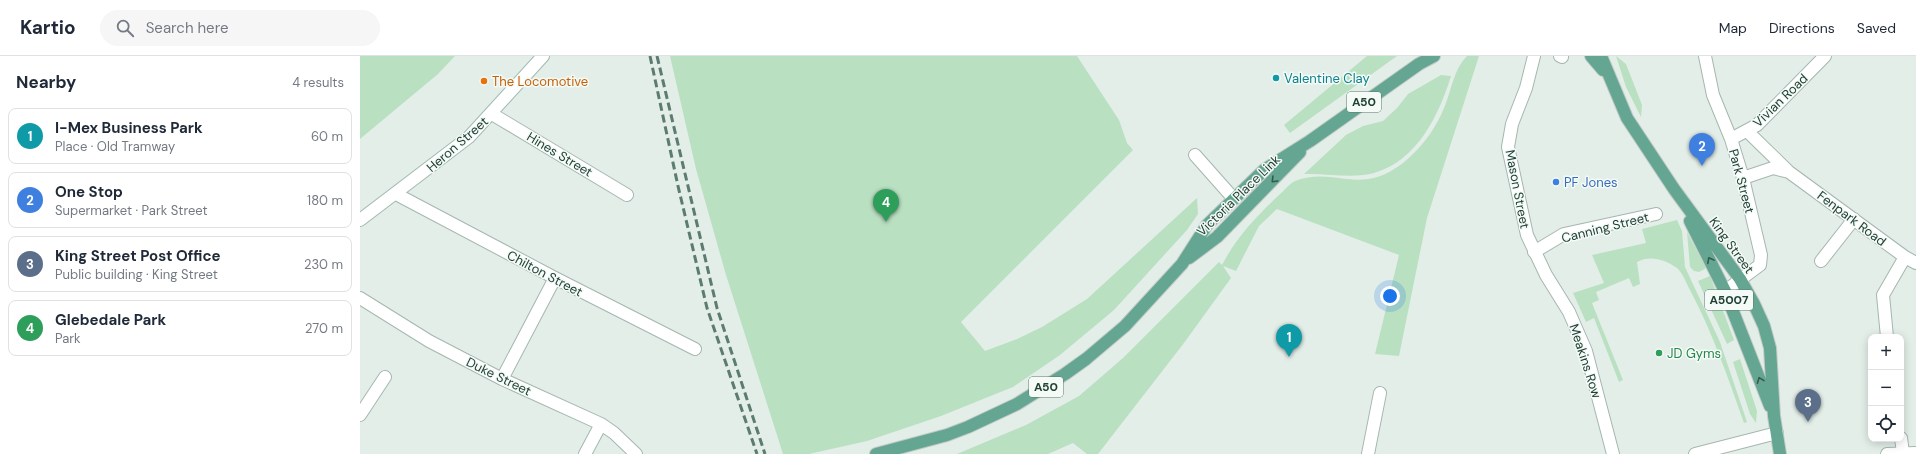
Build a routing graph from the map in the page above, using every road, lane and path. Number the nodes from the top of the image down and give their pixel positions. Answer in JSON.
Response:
{"nodes":[{"id":1,"x":543,"y":56,"type":"edge"},
{"id":2,"x":1434,"y":56,"type":"edge"},
{"id":3,"x":1534,"y":56,"type":"edge"},
{"id":4,"x":1591,"y":56,"type":"edge"},
{"id":5,"x":1601,"y":56,"type":"edge"},
{"id":6,"x":1705,"y":56,"type":"edge"},
{"id":7,"x":1824,"y":56,"type":"edge"},
{"id":8,"x":1423,"y":60,"type":"edge"},
{"id":9,"x":1609,"y":77,"type":"junction"},
{"id":10,"x":492,"y":114,"type":"junction"},
{"id":11,"x":1747,"y":131,"type":"junction"},
{"id":12,"x":1731,"y":139,"type":"junction"},
{"id":13,"x":1310,"y":141,"type":"junction"},
{"id":14,"x":1195,"y":155,"type":"dead end"},
{"id":15,"x":1789,"y":172,"type":"junction"},
{"id":16,"x":1743,"y":178,"type":"junction"},
{"id":17,"x":1674,"y":189,"type":"junction"},
{"id":18,"x":396,"y":194,"type":"junction"},
{"id":19,"x":627,"y":195,"type":"dead end"},
{"id":20,"x":1234,"y":199,"type":"junction"},
{"id":21,"x":1656,"y":214,"type":"dead end"},
{"id":22,"x":1854,"y":219,"type":"junction"},
{"id":23,"x":360,"y":220,"type":"edge"},
{"id":24,"x":1534,"y":252,"type":"junction"},
{"id":25,"x":1904,"y":256,"type":"junction"},
{"id":26,"x":1821,"y":260,"type":"dead end"},
{"id":27,"x":1916,"y":263,"type":"edge"},
{"id":28,"x":1182,"y":264,"type":"junction"},
{"id":29,"x":555,"y":278,"type":"junction"},
{"id":30,"x":1740,"y":279,"type":"junction"},
{"id":31,"x":1725,"y":291,"type":"junction"},
{"id":32,"x":360,"y":298,"type":"edge"},
{"id":33,"x":1887,"y":334,"type":"edge"},
{"id":34,"x":694,"y":350,"type":"dead end"},
{"id":35,"x":385,"y":377,"type":"dead end"},
{"id":36,"x":502,"y":379,"type":"junction"},
{"id":37,"x":1380,"y":393,"type":"dead end"},
{"id":38,"x":360,"y":415,"type":"edge"},
{"id":39,"x":1774,"y":416,"type":"junction"},
{"id":40,"x":602,"y":424,"type":"junction"},
{"id":41,"x":1777,"y":433,"type":"junction"},
{"id":42,"x":1902,"y":442,"type":"edge"},
{"id":43,"x":1903,"y":453,"type":"junction"},
{"id":44,"x":1916,"y":453,"type":"edge"},
{"id":45,"x":584,"y":454,"type":"edge"},
{"id":46,"x":636,"y":454,"type":"edge"},
{"id":47,"x":876,"y":454,"type":"edge"},
{"id":48,"x":1368,"y":454,"type":"edge"},
{"id":49,"x":1614,"y":454,"type":"edge"},
{"id":50,"x":1695,"y":454,"type":"edge"},
{"id":51,"x":1780,"y":454,"type":"edge"},
{"id":52,"x":1886,"y":454,"type":"edge"}],
"edges":[{"from":1,"to":10,"type":"street","name":"Heron Street"},
{"from":2,"to":8,"type":"main road","name":"Victoria Place Link","number":"A50"},
{"from":3,"to":24,"type":"street","name":"Mason Street"},
{"from":4,"to":9,"type":"main road","name":"King Street","number":"A5007"},
{"from":5,"to":9,"type":"main road","name":"King Street","number":"A5007"},
{"from":6,"to":12,"type":"street","name":"Park Street"},
{"from":7,"to":11,"type":"street","name":"Vivian Road"},
{"from":8,"to":13,"type":"main road","name":"Victoria Place Link","number":"A50"},
{"from":9,"to":17,"type":"main road","name":"King Street","number":"A5007"},
{"from":10,"to":18,"type":"street","name":"Heron Street"},
{"from":10,"to":19,"type":"street","name":"Hines Street"},
{"from":11,"to":12,"type":"street","name":"Vivian Road"},
{"from":11,"to":15,"type":"street","name":"Fenpark Road"},
{"from":12,"to":16,"type":"street","name":"Park Street"},
{"from":13,"to":20,"type":"main road","name":"Victoria Place Link","number":"A50"},
{"from":13,"to":28,"type":"main road","name":"Victoria Place Link","number":"A50","one_way":true},
{"from":14,"to":20,"type":"street"},
{"from":15,"to":16,"type":"street","name":"Fenpark Road"},
{"from":15,"to":22,"type":"street","name":"Fenpark Road"},
{"from":16,"to":30,"type":"street","name":"Park Street"},
{"from":17,"to":30,"type":"main road","name":"King Street","number":"A5007"},
{"from":31,"to":17,"type":"main road","name":"King Street","number":"A5007","one_way":true},
{"from":18,"to":23,"type":"street","name":"Heron Street"},
{"from":18,"to":29,"type":"street","name":"Chilton Street"},
{"from":20,"to":28,"type":"main road","name":"Victoria Place Link","number":"A50"},
{"from":21,"to":24,"type":"street","name":"Canning Street"},
{"from":22,"to":25,"type":"street","name":"Fenpark Road"},
{"from":22,"to":26,"type":"street"},
{"from":24,"to":49,"type":"street","name":"Meakins Row"},
{"from":25,"to":27,"type":"street","name":"Fenpark Road"},
{"from":25,"to":33,"type":"street"},
{"from":28,"to":47,"type":"main road","name":"Victoria Place Link","number":"A50"},
{"from":29,"to":34,"type":"street","name":"Chilton Street"},
{"from":29,"to":36,"type":"street"},
{"from":30,"to":31,"type":"street","name":"Park Street"},
{"from":30,"to":39,"type":"main road","name":"King Street","number":"A5007"},
{"from":39,"to":31,"type":"main road","name":"King Street","number":"A5007","one_way":true},
{"from":32,"to":36,"type":"street","name":"Duke Street"},
{"from":35,"to":38,"type":"street"},
{"from":36,"to":40,"type":"street","name":"Duke Street"},
{"from":37,"to":48,"type":"street"},
{"from":39,"to":41,"type":"main road","name":"King Street","number":"A5007"},
{"from":40,"to":45,"type":"street"},
{"from":40,"to":46,"type":"street","name":"Duke Street"},
{"from":41,"to":50,"type":"street"},
{"from":41,"to":51,"type":"main road","name":"King Street","number":"A5007"},
{"from":42,"to":43,"type":"street"},
{"from":43,"to":44,"type":"street"},
{"from":43,"to":52,"type":"street"}]}
